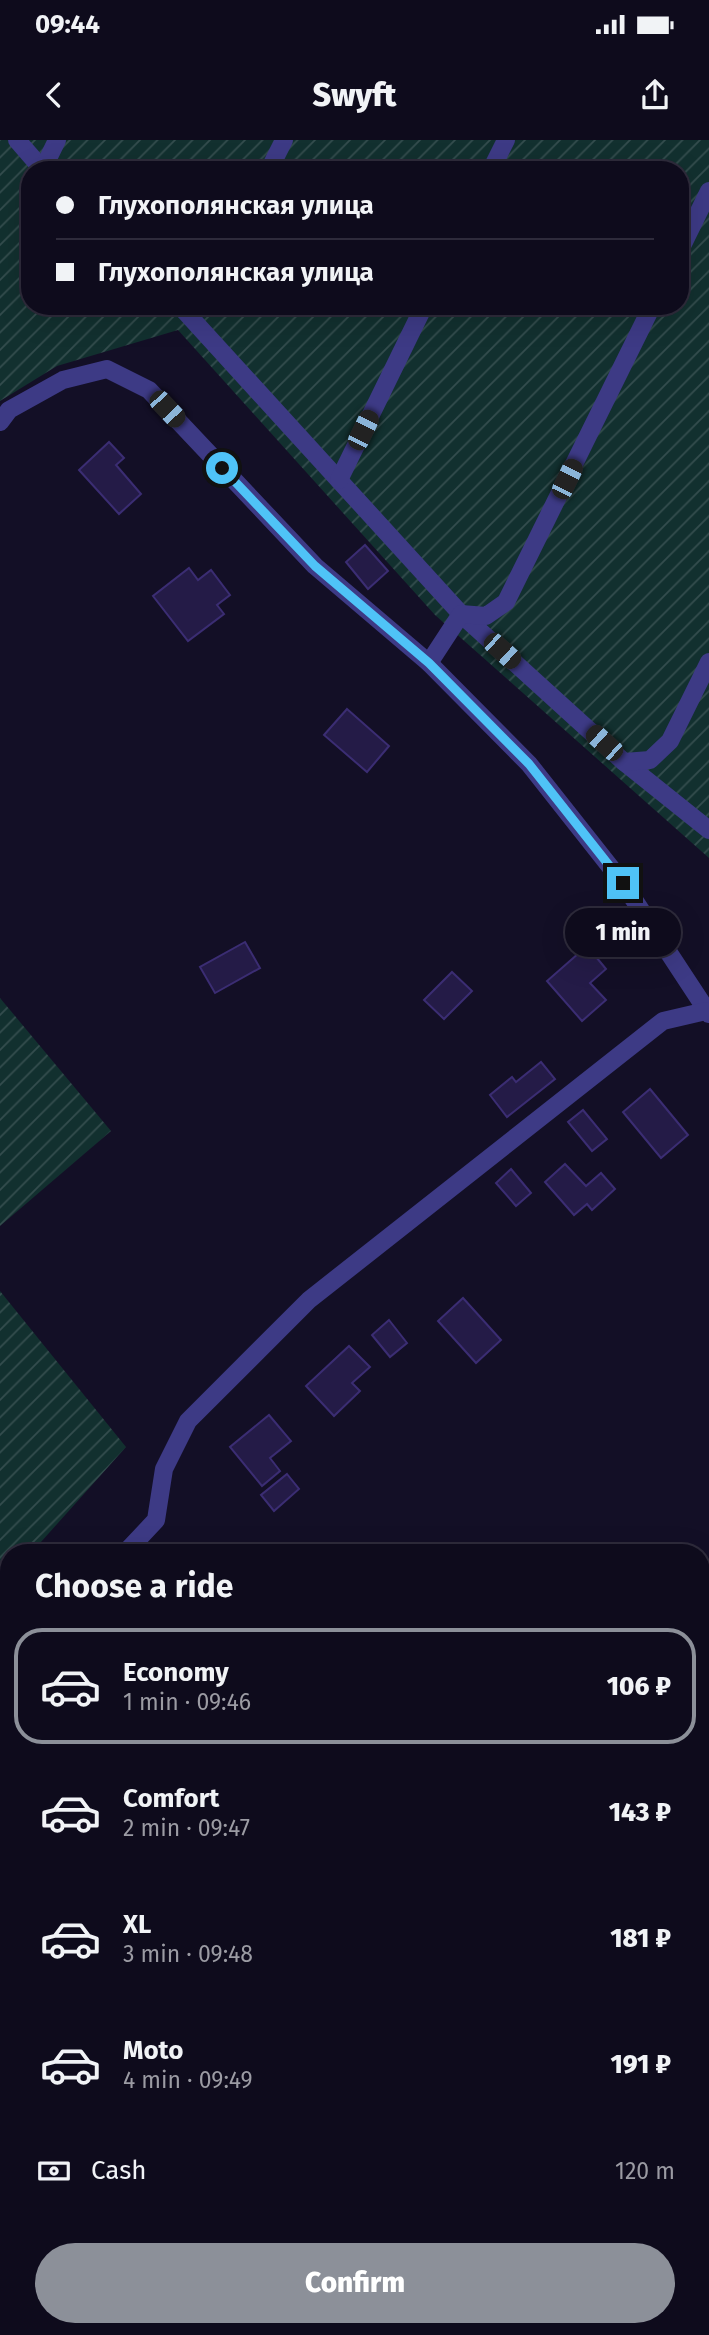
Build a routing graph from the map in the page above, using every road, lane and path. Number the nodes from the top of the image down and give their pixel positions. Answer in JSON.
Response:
{"nodes":[{"id":1,"x":17,"y":140,"type":"edge"},
{"id":2,"x":57,"y":140,"type":"edge"},
{"id":3,"x":284,"y":140,"type":"edge"},
{"id":4,"x":506,"y":140,"type":"edge"},
{"id":5,"x":36,"y":161,"type":"edge"},
{"id":6,"x":47,"y":161,"type":"edge"},
{"id":7,"x":274,"y":161,"type":"edge"},
{"id":8,"x":496,"y":161,"type":"edge"},
{"id":9,"x":709,"y":191,"type":"edge"},
{"id":10,"x":689,"y":232,"type":"edge"},
{"id":11,"x":200,"y":315,"type":"edge"},
{"id":12,"x":420,"y":315,"type":"edge"},
{"id":13,"x":648,"y":315,"type":"edge"},
{"id":14,"x":0,"y":422,"type":"edge"},
{"id":15,"x":339,"y":480,"type":"junction"},
{"id":16,"x":461,"y":614,"type":"junction"},
{"id":17,"x":709,"y":662,"type":"edge"},
{"id":18,"x":429,"y":663,"type":"junction"},
{"id":19,"x":624,"y":762,"type":"junction"},
{"id":20,"x":709,"y":830,"type":"edge"},
{"id":21,"x":708,"y":1012,"type":"edge"},
{"id":22,"x":134,"y":1544,"type":"edge"}],
"edges":[{"from":1,"to":5,"type":"street"},
{"from":2,"to":6,"type":"street"},
{"from":3,"to":7,"type":"street"},
{"from":4,"to":8,"type":"street"},
{"from":9,"to":10,"type":"street"},
{"from":11,"to":15,"type":"street"},
{"from":12,"to":15,"type":"street"},
{"from":13,"to":16,"type":"street"},
{"from":14,"to":18,"type":"street"},
{"from":15,"to":16,"type":"street"},
{"from":16,"to":18,"type":"street"},
{"from":16,"to":19,"type":"street"},
{"from":17,"to":19,"type":"street"},
{"from":18,"to":21,"type":"street"},
{"from":19,"to":20,"type":"street"},
{"from":21,"to":22,"type":"street"}]}
